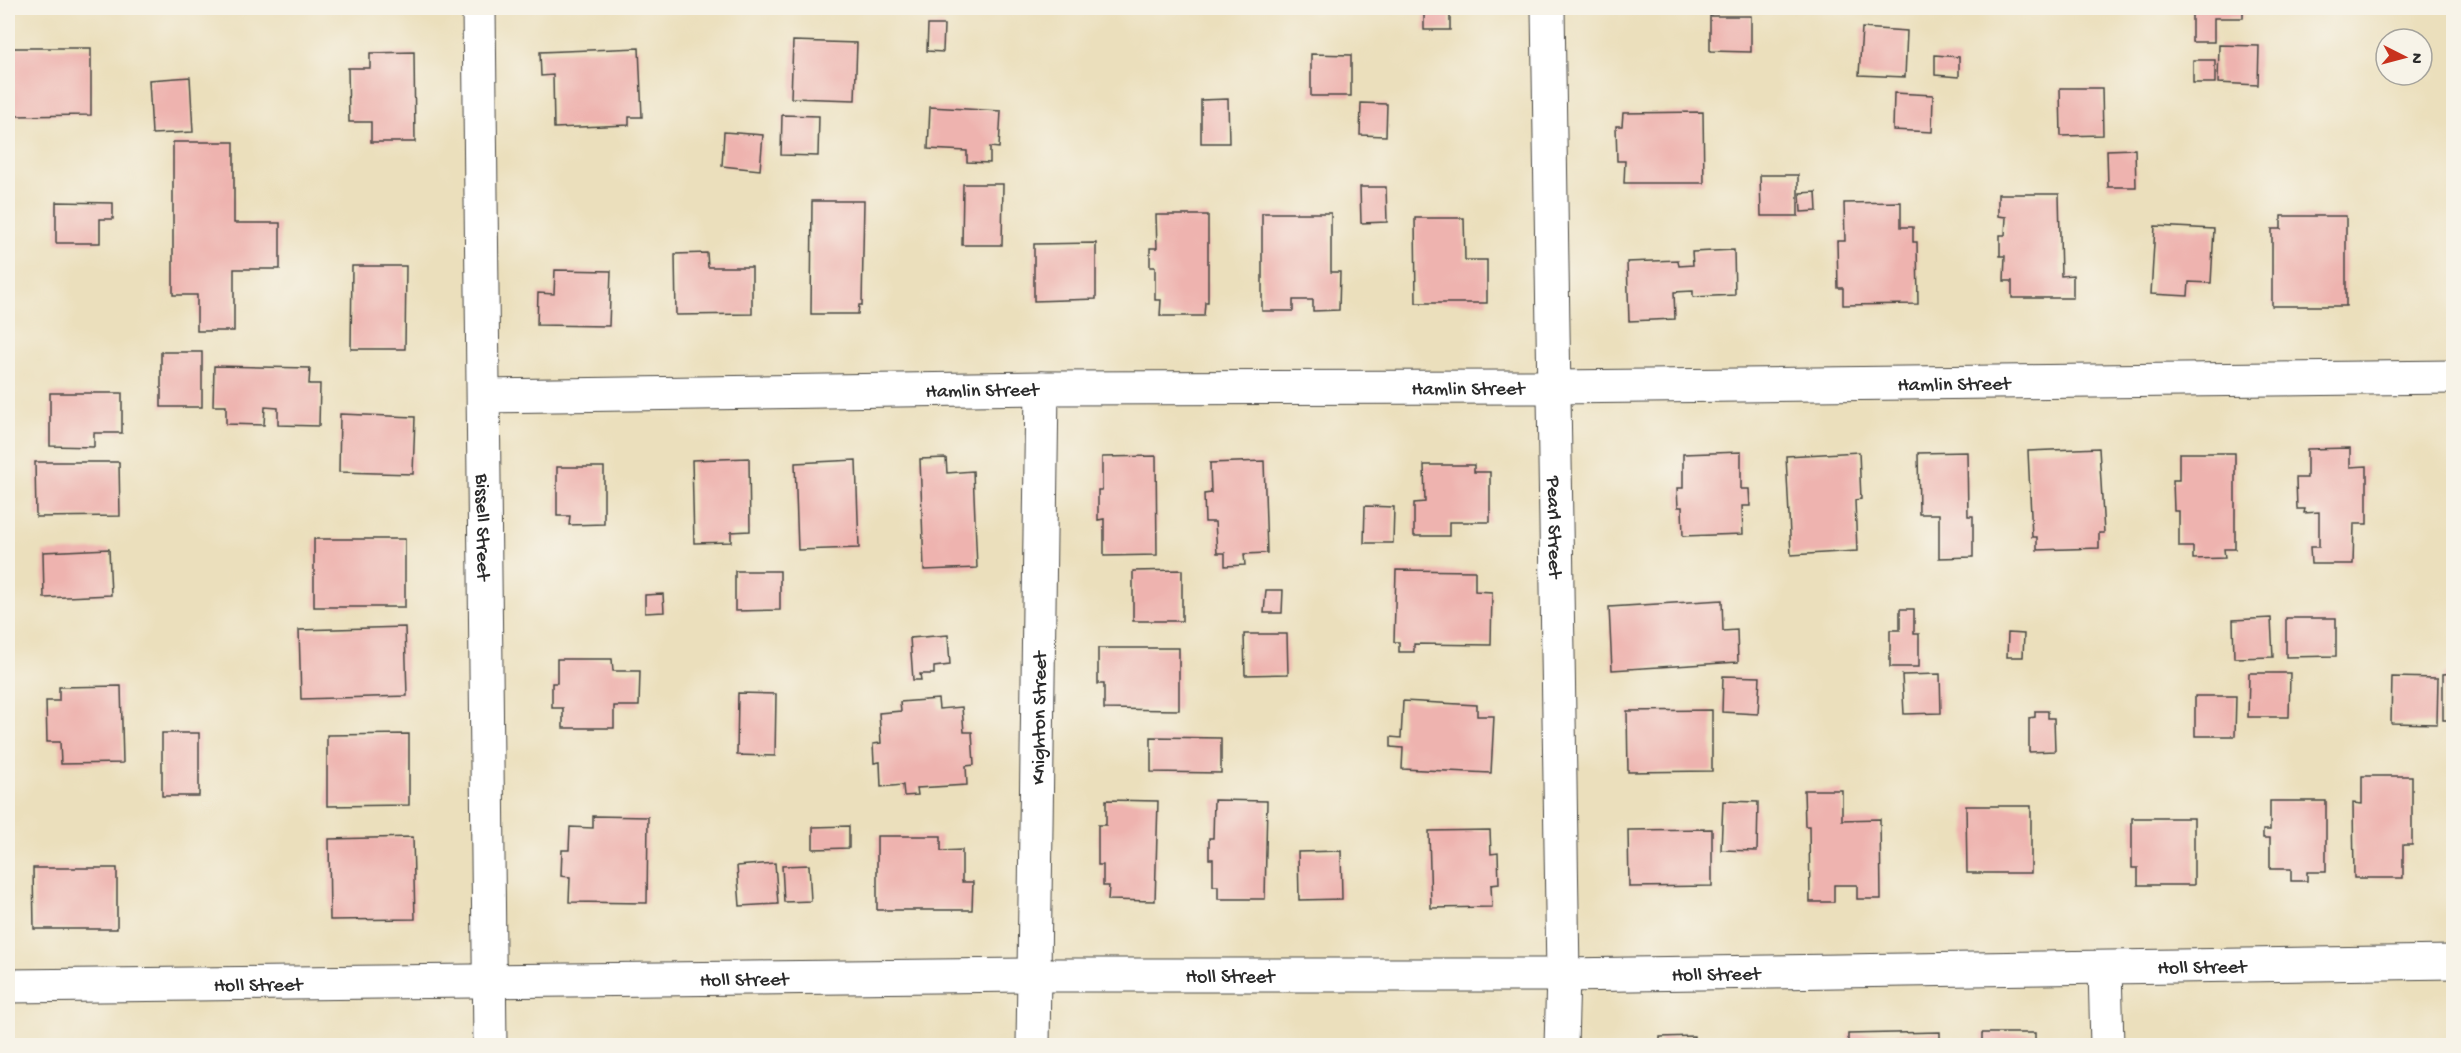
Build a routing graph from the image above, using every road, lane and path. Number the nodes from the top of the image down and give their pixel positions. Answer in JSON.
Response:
{"nodes":[{"id":1,"x":479,"y":8,"type":"edge"},
{"id":2,"x":1548,"y":8,"type":"edge"},
{"id":3,"x":2454,"y":376,"type":"edge"},
{"id":4,"x":1555,"y":387,"type":"junction"},
{"id":5,"x":1042,"y":388,"type":"junction"},
{"id":6,"x":484,"y":396,"type":"junction"},
{"id":7,"x":2454,"y":962,"type":"edge"},
{"id":8,"x":2105,"y":968,"type":"junction"},
{"id":9,"x":1034,"y":975,"type":"junction"},
{"id":10,"x":1563,"y":975,"type":"junction"},
{"id":11,"x":489,"y":981,"type":"junction"},
{"id":12,"x":8,"y":986,"type":"edge"},
{"id":13,"x":490,"y":1046,"type":"edge"},
{"id":14,"x":1033,"y":1046,"type":"edge"},
{"id":15,"x":1561,"y":1046,"type":"edge"},
{"id":16,"x":2107,"y":1046,"type":"edge"}],
"edges":[{"from":1,"to":6,"type":"street","name":"Bissell Street"},
{"from":2,"to":4,"type":"street","name":"Pearl Street"},
{"from":3,"to":4,"type":"street","name":"Hamlin Street"},
{"from":4,"to":5,"type":"street","name":"Hamlin Street"},
{"from":4,"to":10,"type":"street","name":"Pearl Street"},
{"from":5,"to":6,"type":"street","name":"Hamlin Street"},
{"from":5,"to":9,"type":"street","name":"Knighton Street"},
{"from":6,"to":11,"type":"street","name":"Bissell Street"},
{"from":7,"to":8,"type":"street","name":"Holl Street"},
{"from":8,"to":10,"type":"street","name":"Holl Street"},
{"from":8,"to":16,"type":"street"},
{"from":9,"to":10,"type":"street","name":"Holl Street"},
{"from":9,"to":11,"type":"street","name":"Holl Street"},
{"from":9,"to":14,"type":"street","name":"Knighton Street"},
{"from":10,"to":15,"type":"street","name":"Pearl Street"},
{"from":11,"to":12,"type":"street","name":"Holl Street"},
{"from":11,"to":13,"type":"street","name":"Bissell Street"}]}
